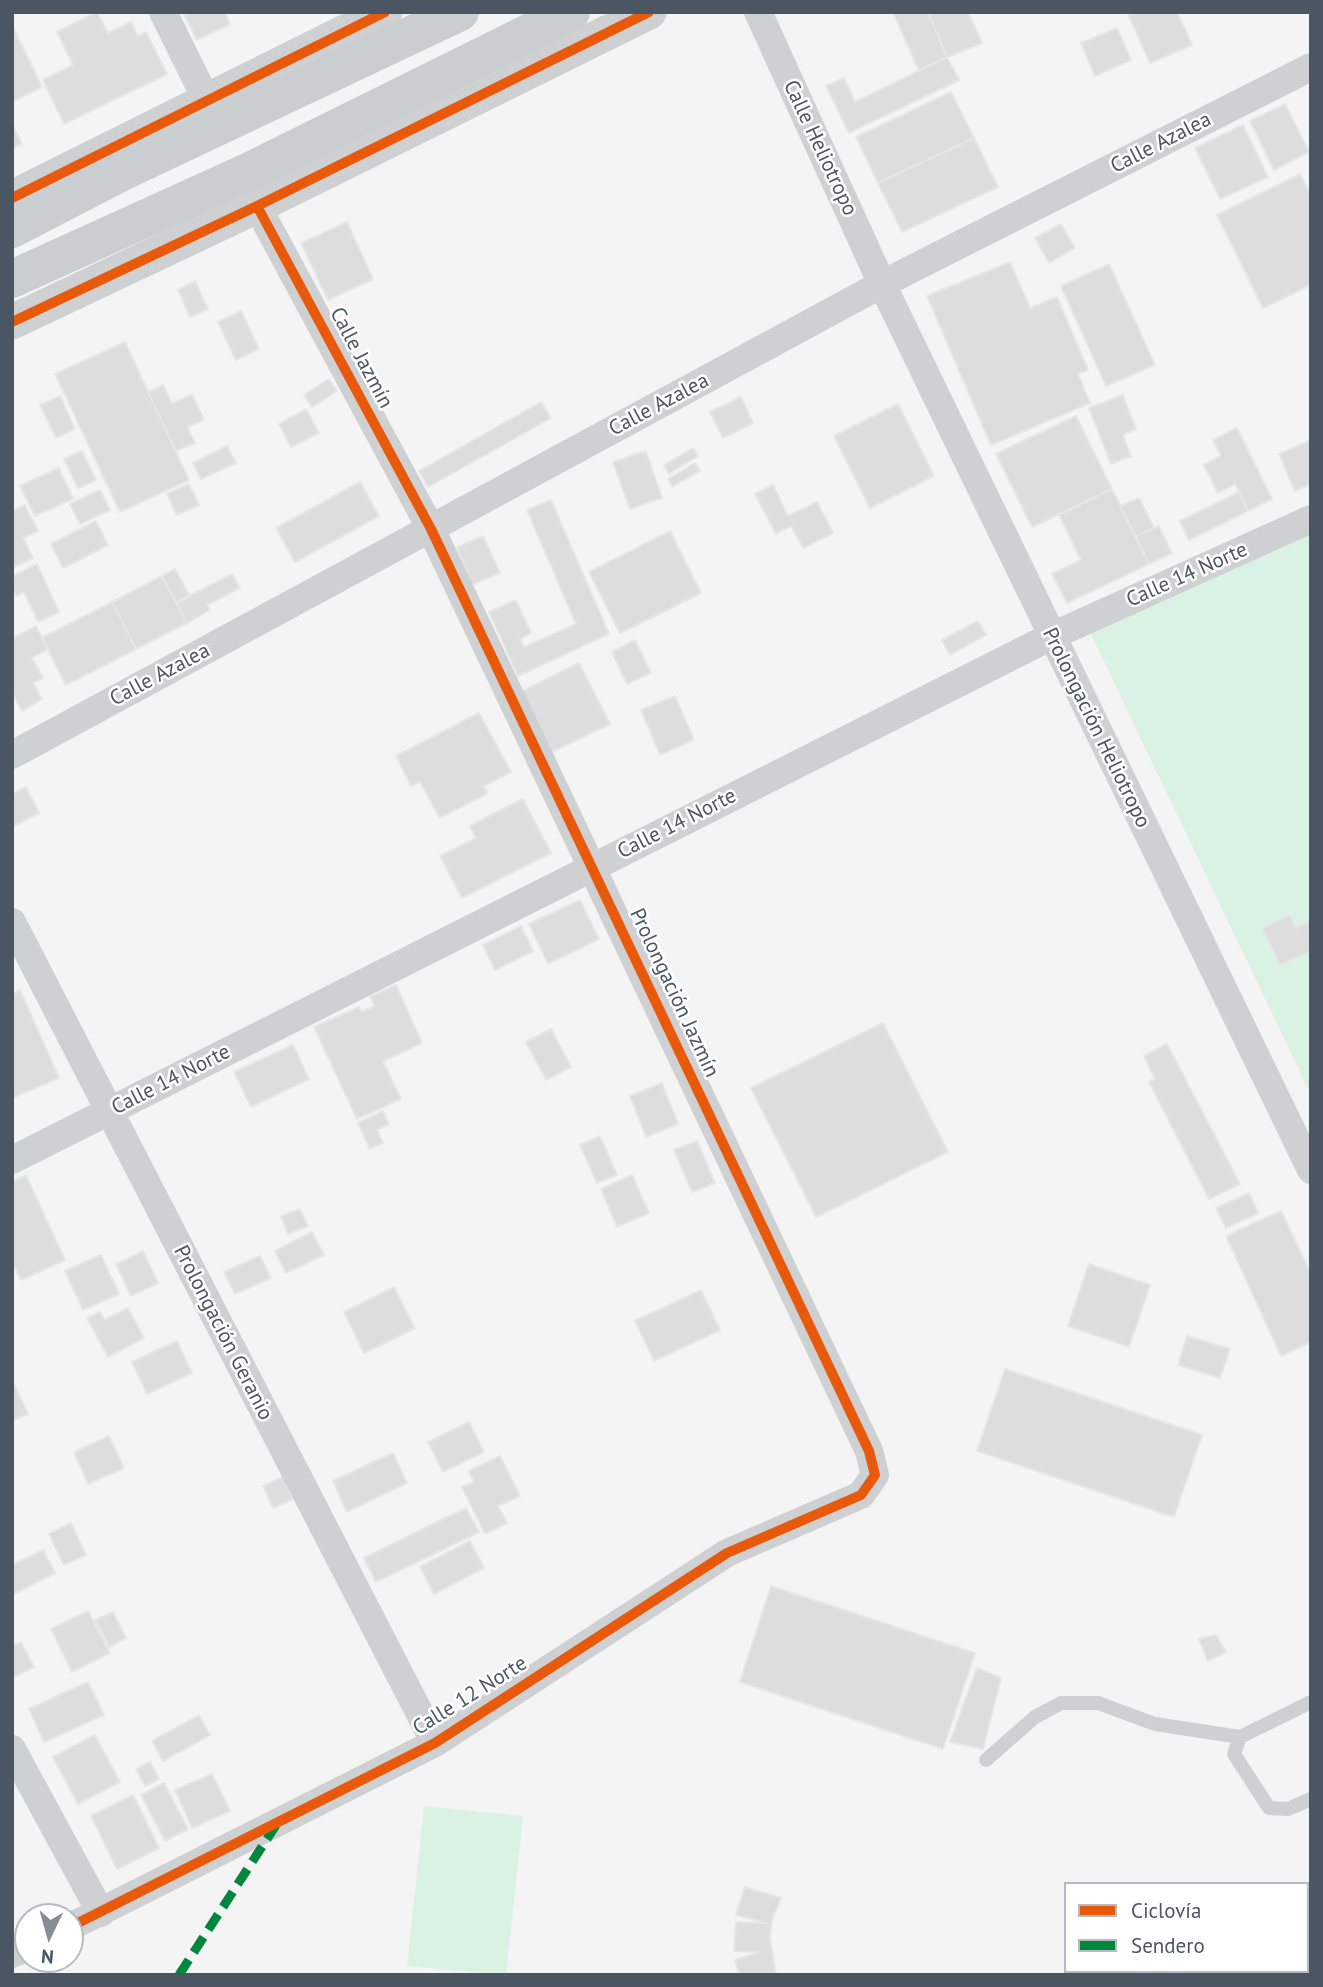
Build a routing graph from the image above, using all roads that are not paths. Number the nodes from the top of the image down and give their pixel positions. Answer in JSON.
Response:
{"nodes":[{"id":1,"x":163,"y":12,"type":"edge"},
{"id":2,"x":385,"y":12,"type":"edge"},
{"id":3,"x":460,"y":12,"type":"edge"},
{"id":4,"x":571,"y":12,"type":"edge"},
{"id":5,"x":649,"y":12,"type":"edge"},
{"id":6,"x":758,"y":12,"type":"edge"},
{"id":7,"x":1311,"y":66,"type":"edge"},
{"id":8,"x":207,"y":101,"type":"junction"},
{"id":9,"x":12,"y":198,"type":"edge"},
{"id":10,"x":257,"y":206,"type":"junction"},
{"id":11,"x":12,"y":229,"type":"edge"},
{"id":12,"x":12,"y":279,"type":"edge"},
{"id":13,"x":883,"y":284,"type":"junction"},
{"id":14,"x":12,"y":322,"type":"edge"},
{"id":15,"x":1311,"y":519,"type":"edge"},
{"id":16,"x":431,"y":529,"type":"junction"},
{"id":17,"x":1052,"y":636,"type":"junction"},
{"id":18,"x":12,"y":755,"type":"edge"},
{"id":19,"x":593,"y":866,"type":"junction"},
{"id":20,"x":12,"y":922,"type":"edge"},
{"id":21,"x":108,"y":1112,"type":"junction"},
{"id":22,"x":12,"y":1160,"type":"edge"},
{"id":23,"x":1311,"y":1170,"type":"edge"},
{"id":24,"x":875,"y":1475,"type":"joint"},
{"id":25,"x":1311,"y":1702,"type":"edge"},
{"id":26,"x":1240,"y":1737,"type":"junction"},
{"id":27,"x":435,"y":1743,"type":"junction"},
{"id":28,"x":12,"y":1749,"type":"edge"},
{"id":29,"x":986,"y":1760,"type":"dead end"},
{"id":30,"x":1311,"y":1799,"type":"edge"},
{"id":31,"x":101,"y":1913,"type":"junction"},
{"id":32,"x":84,"y":1921,"type":"edge"}],
"edges":[{"from":1,"to":8,"type":"street"},
{"from":2,"to":8,"type":"street"},
{"from":3,"to":11,"type":"main road"},
{"from":4,"to":12,"type":"main road"},
{"from":5,"to":10,"type":"street"},
{"from":6,"to":13,"type":"street","name":"Calle Heliotropo"},
{"from":7,"to":13,"type":"street","name":"Calle Azalea"},
{"from":8,"to":9,"type":"street"},
{"from":10,"to":14,"type":"street"},
{"from":10,"to":16,"type":"street","name":"Calle Jazmín"},
{"from":13,"to":16,"type":"street","name":"Calle Azalea"},
{"from":13,"to":17,"type":"street","name":"Prolongación Heliotropo"},
{"from":15,"to":17,"type":"street","name":"Calle 14 Norte"},
{"from":16,"to":18,"type":"street","name":"Calle Azalea"},
{"from":16,"to":19,"type":"street","name":"Prolongación Jazmín"},
{"from":17,"to":19,"type":"street","name":"Calle 14 Norte"},
{"from":17,"to":23,"type":"street","name":"Prolongación Heliotropo"},
{"from":19,"to":21,"type":"street","name":"Calle 14 Norte"},
{"from":19,"to":24,"type":"street","name":"Prolongación Jazmín"},
{"from":20,"to":21,"type":"street","name":"Prolongación Geranio"},
{"from":21,"to":22,"type":"street","name":"Calle 14 Norte"},
{"from":21,"to":27,"type":"street","name":"Prolongación Geranio"},
{"from":24,"to":27,"type":"street","name":"Calle 12 Norte"},
{"from":25,"to":26,"type":"lane"},
{"from":26,"to":29,"type":"lane"},
{"from":26,"to":30,"type":"lane"},
{"from":27,"to":31,"type":"street","name":"Calle 12 Norte"},
{"from":28,"to":31,"type":"street"},
{"from":31,"to":32,"type":"street","name":"Calle 12 Norte"}]}
